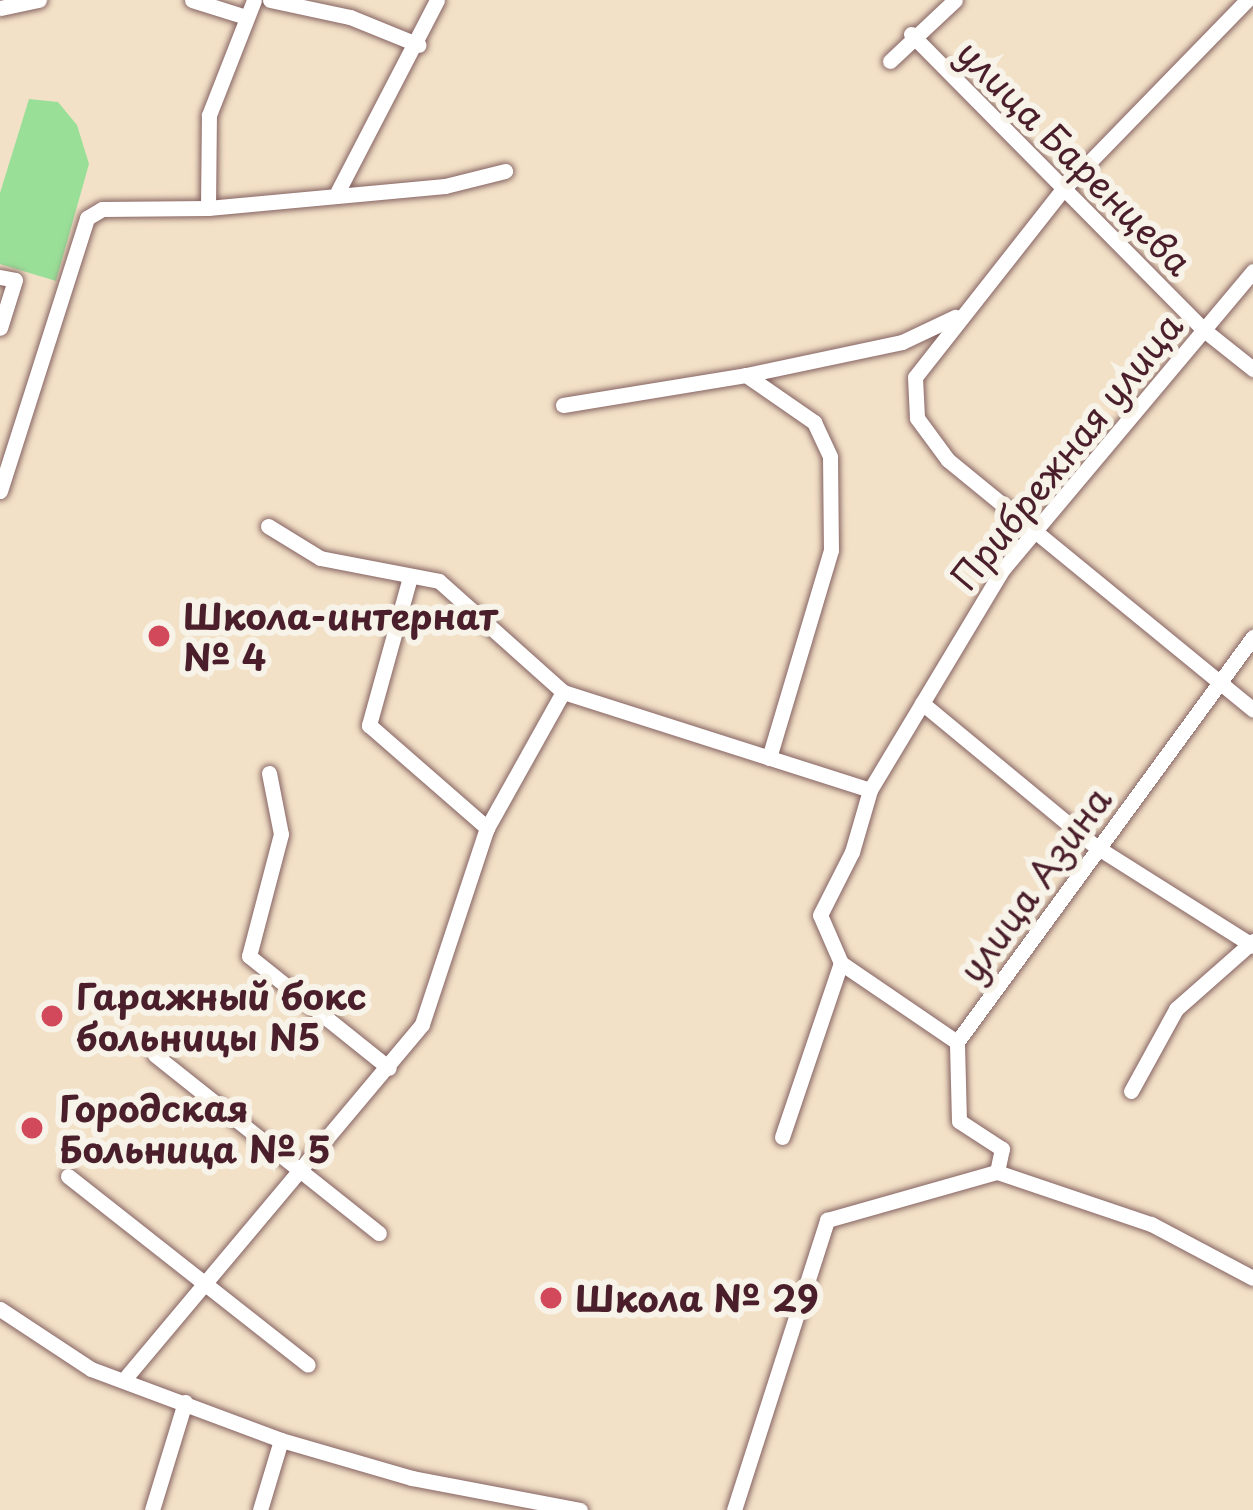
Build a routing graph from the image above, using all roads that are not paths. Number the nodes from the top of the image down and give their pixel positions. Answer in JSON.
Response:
{"nodes":[{"id":1,"x":39,"y":0,"type":"edge"},
{"id":2,"x":192,"y":0,"type":"edge"},
{"id":3,"x":254,"y":0,"type":"edge"},
{"id":4,"x":270,"y":0,"type":"edge"},
{"id":5,"x":437,"y":0,"type":"edge"},
{"id":6,"x":955,"y":0,"type":"edge"},
{"id":7,"x":1247,"y":0,"type":"edge"},
{"id":8,"x":0,"y":8,"type":"edge"},
{"id":9,"x":246,"y":17,"type":"junction"},
{"id":10,"x":910,"y":34,"type":"junction"},
{"id":11,"x":419,"y":45,"type":"junction"},
{"id":12,"x":890,"y":61,"type":"dead end"},
{"id":13,"x":506,"y":171,"type":"dead end"},
{"id":14,"x":1064,"y":189,"type":"junction"},
{"id":15,"x":338,"y":191,"type":"junction"},
{"id":16,"x":208,"y":208,"type":"junction"},
{"id":17,"x":1253,"y":271,"type":"edge"},
{"id":18,"x":0,"y":277,"type":"edge"},
{"id":19,"x":967,"y":309,"type":"junction"},
{"id":20,"x":0,"y":328,"type":"edge"},
{"id":21,"x":1204,"y":330,"type":"junction"},
{"id":22,"x":1253,"y":369,"type":"edge"},
{"id":23,"x":746,"y":375,"type":"junction"},
{"id":24,"x":563,"y":405,"type":"dead end"},
{"id":25,"x":0,"y":491,"type":"edge"},
{"id":26,"x":268,"y":526,"type":"dead end"},
{"id":27,"x":1038,"y":532,"type":"junction"},
{"id":28,"x":410,"y":577,"type":"junction"},
{"id":29,"x":1253,"y":637,"type":"edge"},
{"id":30,"x":1221,"y":686,"type":"junction"},
{"id":31,"x":563,"y":692,"type":"junction"},
{"id":32,"x":922,"y":703,"type":"junction"},
{"id":33,"x":1253,"y":710,"type":"edge"},
{"id":34,"x":769,"y":758,"type":"junction"},
{"id":35,"x":269,"y":773,"type":"dead end"},
{"id":36,"x":870,"y":790,"type":"junction"},
{"id":37,"x":487,"y":828,"type":"junction"},
{"id":38,"x":1095,"y":846,"type":"junction"},
{"id":39,"x":1252,"y":944,"type":"edge"},
{"id":40,"x":841,"y":963,"type":"junction"},
{"id":41,"x":957,"y":1042,"type":"junction"},
{"id":42,"x":155,"y":1055,"type":"dead end"},
{"id":43,"x":389,"y":1068,"type":"junction"},
{"id":44,"x":1131,"y":1091,"type":"dead end"},
{"id":45,"x":782,"y":1137,"type":"dead end"},
{"id":46,"x":296,"y":1166,"type":"junction"},
{"id":47,"x":997,"y":1172,"type":"junction"},
{"id":48,"x":68,"y":1176,"type":"dead end"},
{"id":49,"x":379,"y":1232,"type":"dead end"},
{"id":50,"x":1253,"y":1278,"type":"edge"},
{"id":51,"x":204,"y":1284,"type":"junction"},
{"id":52,"x":0,"y":1310,"type":"edge"},
{"id":53,"x":308,"y":1365,"type":"dead end"},
{"id":54,"x":127,"y":1376,"type":"junction"},
{"id":55,"x":185,"y":1402,"type":"junction"},
{"id":56,"x":281,"y":1440,"type":"junction"},
{"id":57,"x":152,"y":1510,"type":"edge"},
{"id":58,"x":260,"y":1510,"type":"edge"},
{"id":59,"x":580,"y":1510,"type":"edge"},
{"id":60,"x":734,"y":1510,"type":"edge"}],
"edges":[{"from":1,"to":8,"type":"street"},
{"from":2,"to":9,"type":"street"},
{"from":3,"to":9,"type":"street"},
{"from":4,"to":11,"type":"street"},
{"from":5,"to":11,"type":"street"},
{"from":6,"to":10,"type":"street"},
{"from":7,"to":14,"type":"street"},
{"from":9,"to":16,"type":"street"},
{"from":10,"to":12,"type":"street"},
{"from":10,"to":14,"type":"street","name":"улица Баренцева"},
{"from":11,"to":15,"type":"street"},
{"from":13,"to":15,"type":"street"},
{"from":14,"to":19,"type":"street"},
{"from":14,"to":21,"type":"street","name":"улица Баренцева"},
{"from":15,"to":16,"type":"street"},
{"from":16,"to":25,"type":"street"},
{"from":17,"to":21,"type":"street","name":"Прибрежная улица"},
{"from":18,"to":20,"type":"street"},
{"from":19,"to":23,"type":"street"},
{"from":19,"to":27,"type":"street"},
{"from":21,"to":22,"type":"street","name":"улица Баренцева"},
{"from":21,"to":27,"type":"street","name":"Прибрежная улица"},
{"from":23,"to":24,"type":"street"},
{"from":23,"to":34,"type":"street"},
{"from":26,"to":28,"type":"street"},
{"from":27,"to":30,"type":"street"},
{"from":27,"to":32,"type":"street","name":"Прибрежная улица"},
{"from":28,"to":31,"type":"street"},
{"from":28,"to":37,"type":"street"},
{"from":29,"to":30,"type":"street","name":"улица Азина"},
{"from":30,"to":33,"type":"street"},
{"from":30,"to":38,"type":"street","name":"улица Азина"},
{"from":31,"to":34,"type":"street"},
{"from":31,"to":37,"type":"street"},
{"from":32,"to":36,"type":"street","name":"Прибрежная улица"},
{"from":32,"to":38,"type":"street"},
{"from":34,"to":36,"type":"street"},
{"from":35,"to":43,"type":"street"},
{"from":36,"to":40,"type":"street","name":"Прибрежная улица"},
{"from":37,"to":43,"type":"street"},
{"from":38,"to":39,"type":"street"},
{"from":38,"to":41,"type":"street","name":"улица Азина"},
{"from":39,"to":44,"type":"street"},
{"from":40,"to":41,"type":"street"},
{"from":40,"to":45,"type":"street"},
{"from":41,"to":47,"type":"street"},
{"from":42,"to":46,"type":"street"},
{"from":43,"to":46,"type":"street"},
{"from":46,"to":49,"type":"street"},
{"from":46,"to":51,"type":"street"},
{"from":47,"to":50,"type":"street"},
{"from":47,"to":60,"type":"street"},
{"from":48,"to":51,"type":"street"},
{"from":51,"to":53,"type":"street"},
{"from":51,"to":54,"type":"street"},
{"from":52,"to":54,"type":"street"},
{"from":54,"to":55,"type":"street"},
{"from":55,"to":56,"type":"street"},
{"from":55,"to":57,"type":"street"},
{"from":56,"to":58,"type":"street"},
{"from":56,"to":59,"type":"street"}]}
